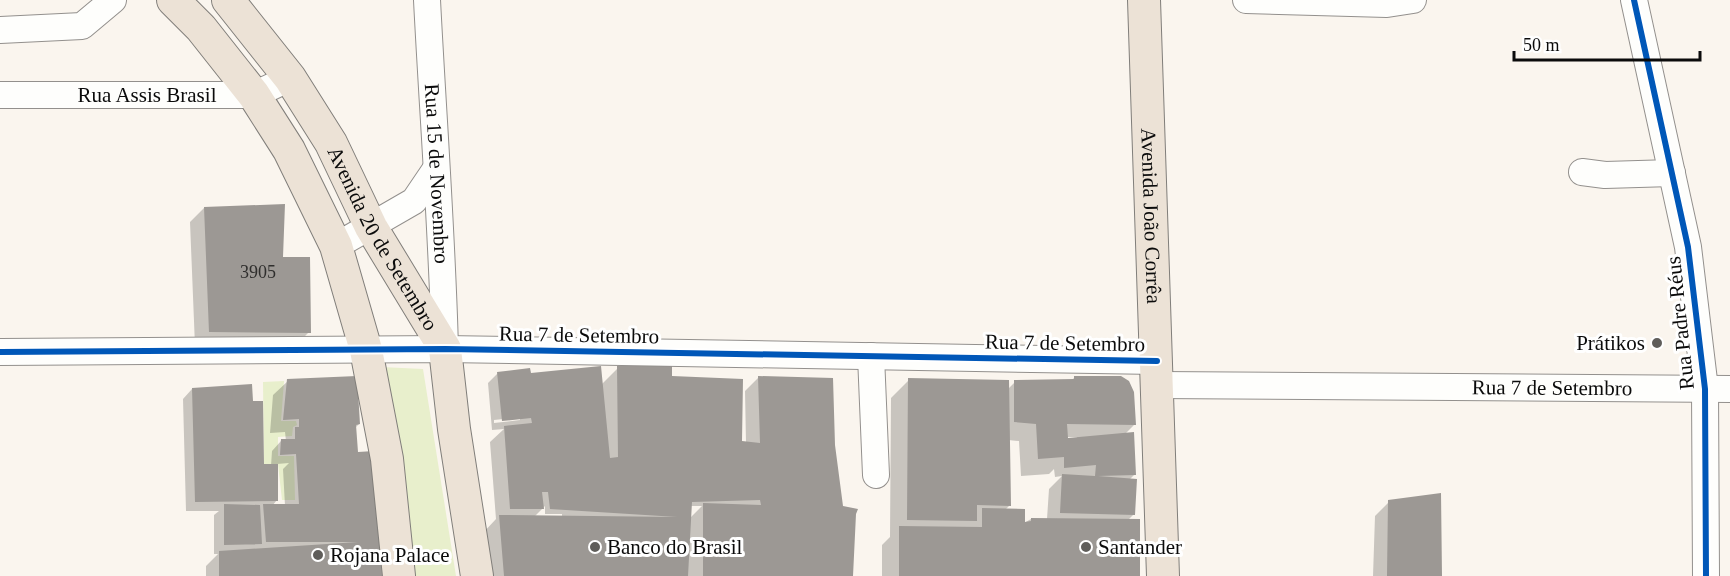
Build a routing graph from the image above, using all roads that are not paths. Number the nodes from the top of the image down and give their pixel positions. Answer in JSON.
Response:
{"nodes":[{"id":1,"x":113,"y":0,"type":"edge"},
{"id":2,"x":173,"y":0,"type":"edge"},
{"id":3,"x":228,"y":0,"type":"edge"},
{"id":4,"x":428,"y":0,"type":"edge"},
{"id":5,"x":1144,"y":0,"type":"edge"},
{"id":6,"x":1246,"y":0,"type":"edge"},
{"id":7,"x":1413,"y":0,"type":"edge"},
{"id":8,"x":1634,"y":0,"type":"edge"},
{"id":9,"x":1387,"y":2,"type":"edge"},
{"id":10,"x":0,"y":30,"type":"edge"},
{"id":11,"x":290,"y":78,"type":"junction"},
{"id":12,"x":0,"y":95,"type":"edge"},
{"id":13,"x":254,"y":95,"type":"junction"},
{"id":14,"x":435,"y":170,"type":"junction"},
{"id":15,"x":1582,"y":172,"type":"dead end"},
{"id":16,"x":1672,"y":173,"type":"junction"},
{"id":17,"x":371,"y":227,"type":"junction"},
{"id":18,"x":336,"y":246,"type":"junction"},
{"id":19,"x":445,"y":349,"type":"junction"},
{"id":20,"x":366,"y":350,"type":"junction"},
{"id":21,"x":0,"y":352,"type":"edge"},
{"id":22,"x":871,"y":356,"type":"junction"},
{"id":23,"x":1157,"y":373,"type":"junction"},
{"id":24,"x":1718,"y":389,"type":"edge"},
{"id":25,"x":876,"y":475,"type":"dead end"},
{"id":26,"x":399,"y":576,"type":"edge"},
{"id":27,"x":477,"y":576,"type":"edge"},
{"id":28,"x":1163,"y":576,"type":"edge"},
{"id":29,"x":1706,"y":576,"type":"edge"}],
"edges":[{"from":1,"to":10,"type":"street"},
{"from":2,"to":13,"type":"main road","name":"Avenida 20 de Setembro"},
{"from":3,"to":11,"type":"main road","name":"Avenida 20 de Setembro"},
{"from":4,"to":14,"type":"street","name":"Rua 15 de Novembro"},
{"from":5,"to":23,"type":"main road","name":"Avenida João Corrêa"},
{"from":6,"to":9,"type":"street"},
{"from":7,"to":9,"type":"street"},
{"from":8,"to":16,"type":"street","name":"Rua Padre Réus"},
{"from":11,"to":13,"type":"street","name":"Rua Assis Brasil"},
{"from":11,"to":17,"type":"main road","name":"Avenida 20 de Setembro"},
{"from":12,"to":13,"type":"street","name":"Rua Assis Brasil"},
{"from":13,"to":18,"type":"main road","name":"Avenida 20 de Setembro"},
{"from":14,"to":17,"type":"street"},
{"from":14,"to":19,"type":"street","name":"Rua 15 de Novembro"},
{"from":15,"to":16,"type":"street"},
{"from":16,"to":24,"type":"street","name":"Rua Padre Réus"},
{"from":17,"to":18,"type":"street"},
{"from":17,"to":19,"type":"main road","name":"Avenida 20 de Setembro"},
{"from":18,"to":20,"type":"main road","name":"Avenida 20 de Setembro"},
{"from":19,"to":20,"type":"street","name":"Rua 7 de Setembro"},
{"from":19,"to":22,"type":"street","name":"Rua 7 de Setembro"},
{"from":19,"to":27,"type":"main road","name":"Avenida 20 de Setembro"},
{"from":20,"to":21,"type":"street","name":"Rua 7 de Setembro"},
{"from":20,"to":26,"type":"main road","name":"Avenida 20 de Setembro"},
{"from":22,"to":23,"type":"street","name":"Rua 7 de Setembro"},
{"from":22,"to":25,"type":"street"},
{"from":23,"to":24,"type":"street","name":"Rua 7 de Setembro"},
{"from":23,"to":28,"type":"main road","name":"Avenida João Corrêa"},
{"from":24,"to":29,"type":"street","name":"Rua Padre Réus"}]}
